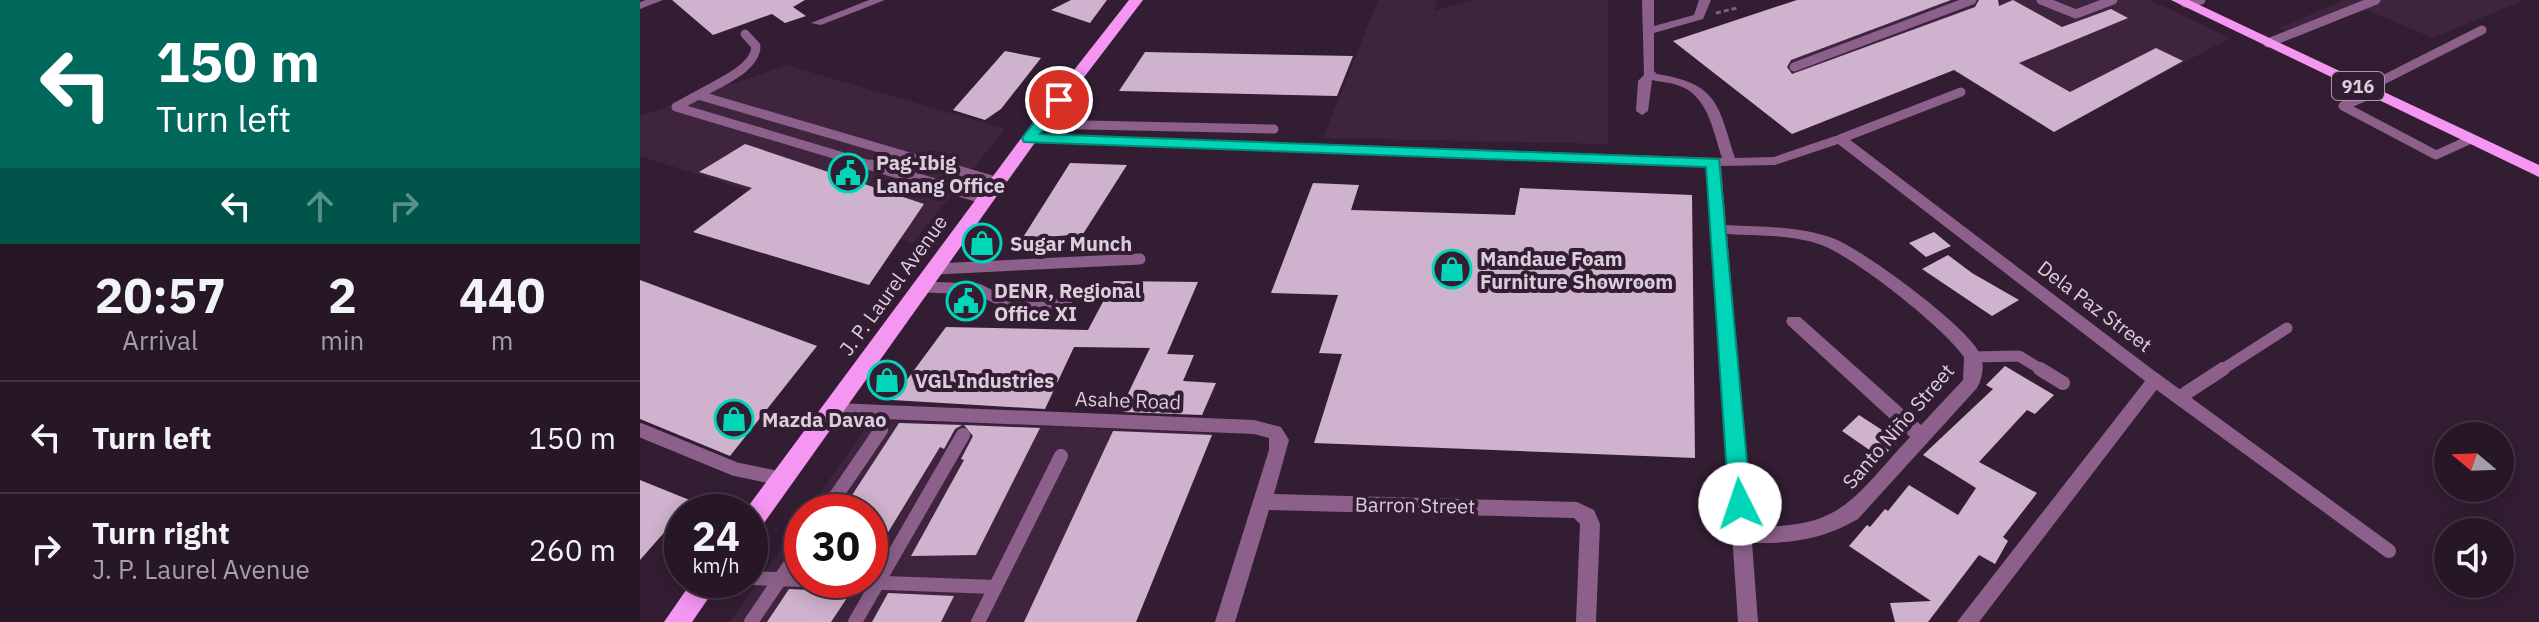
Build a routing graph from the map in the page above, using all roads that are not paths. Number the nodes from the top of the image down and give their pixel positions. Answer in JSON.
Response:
{"nodes":[{"id":1,"x":657,"y":0,"type":"edge"},
{"id":2,"x":879,"y":0,"type":"edge"},
{"id":3,"x":1136,"y":0,"type":"edge"},
{"id":4,"x":1648,"y":0,"type":"edge"},
{"id":5,"x":1705,"y":0,"type":"edge"},
{"id":6,"x":1972,"y":0,"type":"edge"},
{"id":7,"x":2041,"y":0,"type":"edge"},
{"id":8,"x":2113,"y":0,"type":"edge"},
{"id":9,"x":2376,"y":0,"type":"edge"},
{"id":10,"x":2193,"y":1,"type":"edge"},
{"id":11,"x":640,"y":6,"type":"edge"},
{"id":12,"x":817,"y":23,"type":"dead end"},
{"id":13,"x":2482,"y":30,"type":"dead end"},
{"id":14,"x":1647,"y":31,"type":"junction"},
{"id":15,"x":745,"y":34,"type":"dead end"},
{"id":16,"x":2274,"y":40,"type":"junction"},
{"id":17,"x":1794,"y":67,"type":"dead end"},
{"id":18,"x":1650,"y":76,"type":"junction"},
{"id":19,"x":2375,"y":88,"type":"junction"},
{"id":20,"x":1961,"y":92,"type":"dead end"},
{"id":21,"x":698,"y":95,"type":"junction"},
{"id":22,"x":1642,"y":111,"type":"dead end"},
{"id":23,"x":798,"y":123,"type":"junction"},
{"id":24,"x":1274,"y":129,"type":"dead end"},
{"id":25,"x":1035,"y":131,"type":"junction"},
{"id":26,"x":776,"y":137,"type":"junction"},
{"id":27,"x":1840,"y":139,"type":"junction"},
{"id":28,"x":2469,"y":140,"type":"junction"},
{"id":29,"x":2539,"y":159,"type":"edge"},
{"id":30,"x":1722,"y":162,"type":"junction"},
{"id":31,"x":2539,"y":172,"type":"edge"},
{"id":32,"x":999,"y":183,"type":"junction"},
{"id":33,"x":986,"y":199,"type":"junction"},
{"id":34,"x":1719,"y":229,"type":"junction"},
{"id":35,"x":1140,"y":259,"type":"dead end"},
{"id":36,"x":936,"y":269,"type":"junction"},
{"id":37,"x":923,"y":287,"type":"junction"},
{"id":38,"x":1067,"y":305,"type":"dead end"},
{"id":39,"x":1794,"y":321,"type":"dead end"},
{"id":40,"x":2287,"y":328,"type":"dead end"},
{"id":41,"x":1973,"y":357,"type":"junction"},
{"id":42,"x":2155,"y":380,"type":"junction"},
{"id":43,"x":2063,"y":383,"type":"dead end"},
{"id":44,"x":2180,"y":397,"type":"junction"},
{"id":45,"x":834,"y":410,"type":"junction"},
{"id":46,"x":640,"y":430,"type":"edge"},
{"id":47,"x":881,"y":430,"type":"dead end"},
{"id":48,"x":963,"y":435,"type":"dead end"},
{"id":49,"x":1921,"y":436,"type":"junction"},
{"id":50,"x":1061,"y":456,"type":"dead end"},
{"id":51,"x":783,"y":479,"type":"junction"},
{"id":52,"x":837,"y":494,"type":"edge"},
{"id":53,"x":768,"y":499,"type":"edge"},
{"id":54,"x":1263,"y":502,"type":"junction"},
{"id":55,"x":1742,"y":534,"type":"junction"},
{"id":56,"x":2389,"y":551,"type":"dead end"},
{"id":57,"x":888,"y":567,"type":"edge"},
{"id":58,"x":784,"y":574,"type":"edge"},
{"id":59,"x":768,"y":579,"type":"edge"},
{"id":60,"x":780,"y":580,"type":"junction"},
{"id":61,"x":784,"y":580,"type":"edge"},
{"id":62,"x":888,"y":583,"type":"edge"},
{"id":63,"x":995,"y":587,"type":"junction"},
{"id":64,"x":695,"y":598,"type":"edge"},
{"id":65,"x":870,"y":598,"type":"edge"},
{"id":66,"x":677,"y":622,"type":"edge"},
{"id":67,"x":751,"y":622,"type":"edge"},
{"id":68,"x":855,"y":622,"type":"edge"},
{"id":69,"x":978,"y":622,"type":"edge"},
{"id":70,"x":1225,"y":622,"type":"edge"},
{"id":71,"x":1586,"y":622,"type":"edge"},
{"id":72,"x":1748,"y":622,"type":"edge"},
{"id":73,"x":1967,"y":622,"type":"edge"}],
"edges":[{"from":1,"to":11,"type":"street"},
{"from":2,"to":12,"type":"street"},
{"from":3,"to":25,"type":"main road","name":"J. P. Laurel Avenue"},
{"from":4,"to":14,"type":"street"},
{"from":5,"to":14,"type":"street"},
{"from":6,"to":17,"type":"lane"},
{"from":7,"to":8,"type":"lane"},
{"from":9,"to":16,"type":"lane"},
{"from":10,"to":16,"type":"main road","number":"916"},
{"from":13,"to":19,"type":"lane"},
{"from":14,"to":18,"type":"street"},
{"from":15,"to":21,"type":"lane"},
{"from":16,"to":19,"type":"main road","number":"916"},
{"from":18,"to":22,"type":"street"},
{"from":18,"to":30,"type":"street"},
{"from":19,"to":28,"type":"main road","number":"916"},
{"from":19,"to":28,"type":"lane"},
{"from":19,"to":29,"type":"main road","number":"916"},
{"from":20,"to":27,"type":"lane"},
{"from":21,"to":23,"type":"lane"},
{"from":21,"to":26,"type":"lane"},
{"from":23,"to":26,"type":"lane"},
{"from":23,"to":32,"type":"lane"},
{"from":24,"to":25,"type":"lane"},
{"from":25,"to":30,"type":"street"},
{"from":25,"to":32,"type":"main road","name":"J. P. Laurel Avenue"},
{"from":26,"to":33,"type":"lane"},
{"from":27,"to":30,"type":"street"},
{"from":27,"to":42,"type":"street","name":"Dela Paz Street"},
{"from":28,"to":31,"type":"main road","number":"916"},
{"from":30,"to":34,"type":"street"},
{"from":32,"to":33,"type":"main road","name":"J. P. Laurel Avenue"},
{"from":33,"to":36,"type":"main road","name":"J. P. Laurel Avenue"},
{"from":34,"to":41,"type":"street","name":"Santo Niño Street"},
{"from":34,"to":55,"type":"street"},
{"from":35,"to":36,"type":"lane"},
{"from":36,"to":37,"type":"main road","name":"J. P. Laurel Avenue"},
{"from":37,"to":38,"type":"lane"},
{"from":37,"to":45,"type":"main road","name":"J. P. Laurel Avenue"},
{"from":39,"to":49,"type":"street"},
{"from":40,"to":44,"type":"lane"},
{"from":41,"to":43,"type":"lane"},
{"from":41,"to":49,"type":"street","name":"Santo Niño Street"},
{"from":42,"to":44,"type":"lane"},
{"from":42,"to":73,"type":"street","name":"Dela Paz Street"},
{"from":44,"to":56,"type":"lane"},
{"from":45,"to":51,"type":"main road","name":"J. P. Laurel Avenue"},
{"from":45,"to":54,"type":"street","name":"Asahe Road"},
{"from":46,"to":51,"type":"lane"},
{"from":47,"to":52,"type":"lane"},
{"from":48,"to":57,"type":"lane"},
{"from":49,"to":55,"type":"street","name":"Santo Niño Street"},
{"from":50,"to":63,"type":"lane"},
{"from":51,"to":53,"type":"main road","name":"J. P. Laurel Avenue"},
{"from":54,"to":70,"type":"street"},
{"from":54,"to":71,"type":"street","name":"Barron Street"},
{"from":55,"to":72,"type":"street"},
{"from":58,"to":60,"type":"lane"},
{"from":59,"to":60,"type":"lane"},
{"from":60,"to":61,"type":"lane"},
{"from":60,"to":67,"type":"lane"},
{"from":62,"to":63,"type":"lane"},
{"from":63,"to":69,"type":"lane"},
{"from":64,"to":66,"type":"main road"},
{"from":65,"to":68,"type":"lane"}]}
